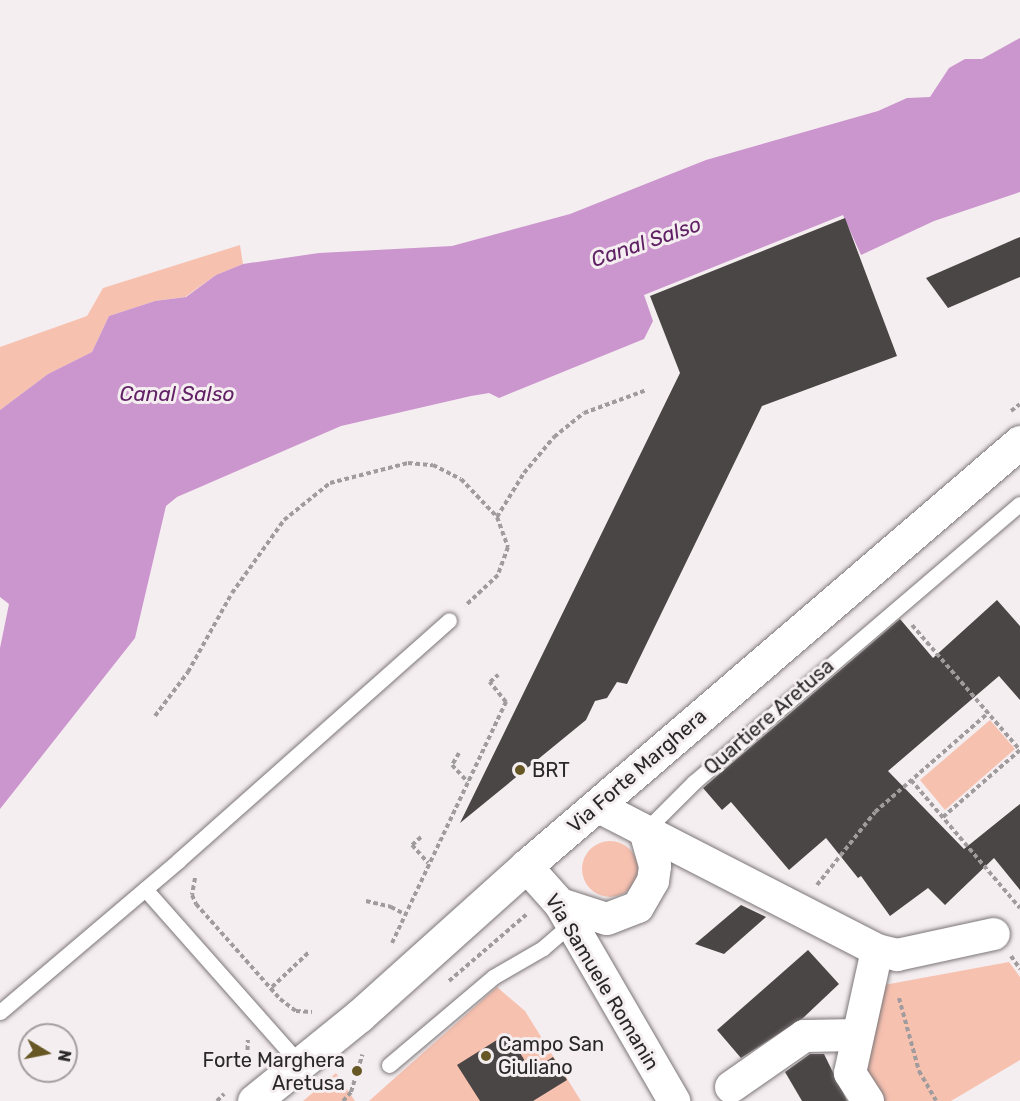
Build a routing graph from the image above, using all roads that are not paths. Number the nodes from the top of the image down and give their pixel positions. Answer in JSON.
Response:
{"nodes":[{"id":1,"x":1020,"y":442,"type":"edge"},
{"id":2,"x":1020,"y":504,"type":"edge"},
{"id":3,"x":448,"y":620,"type":"road end"},
{"id":4,"x":597,"y":806,"type":"junction"},
{"id":5,"x":645,"y":831,"type":"junction"},
{"id":6,"x":526,"y":866,"type":"junction"},
{"id":7,"x":145,"y":889,"type":"junction"},
{"id":8,"x":560,"y":907,"type":"junction"},
{"id":9,"x":994,"y":934,"type":"dead end"},
{"id":10,"x":887,"y":952,"type":"junction"},
{"id":11,"x":0,"y":1012,"type":"edge"},
{"id":12,"x":858,"y":1035,"type":"junction"},
{"id":13,"x":300,"y":1064,"type":"junction"},
{"id":14,"x":389,"y":1065,"type":"dead end"},
{"id":15,"x":731,"y":1087,"type":"dead end"},
{"id":16,"x":254,"y":1101,"type":"edge"},
{"id":17,"x":674,"y":1101,"type":"edge"},
{"id":18,"x":868,"y":1101,"type":"edge"}],
"edges":[{"from":1,"to":4,"type":"street","name":"Via Forte Marghera"},
{"from":2,"to":5,"type":"lane","name":"Quartiere Aretusa"},
{"from":3,"to":7,"type":"lane"},
{"from":4,"to":5,"type":"street"},
{"from":4,"to":6,"type":"street","name":"Via Forte Marghera"},
{"from":5,"to":8,"type":"street"},
{"from":5,"to":10,"type":"street"},
{"from":6,"to":8,"type":"street","name":"Via Samuele Romanin"},
{"from":6,"to":13,"type":"street","name":"Via Forte Marghera"},
{"from":7,"to":11,"type":"lane"},
{"from":7,"to":13,"type":"lane"},
{"from":8,"to":14,"type":"lane"},
{"from":8,"to":17,"type":"street","name":"Via Samuele Romanin"},
{"from":9,"to":10,"type":"street"},
{"from":10,"to":12,"type":"street"},
{"from":12,"to":15,"type":"street"},
{"from":12,"to":18,"type":"street"},
{"from":13,"to":16,"type":"street","name":"Via Forte Marghera"}]}
